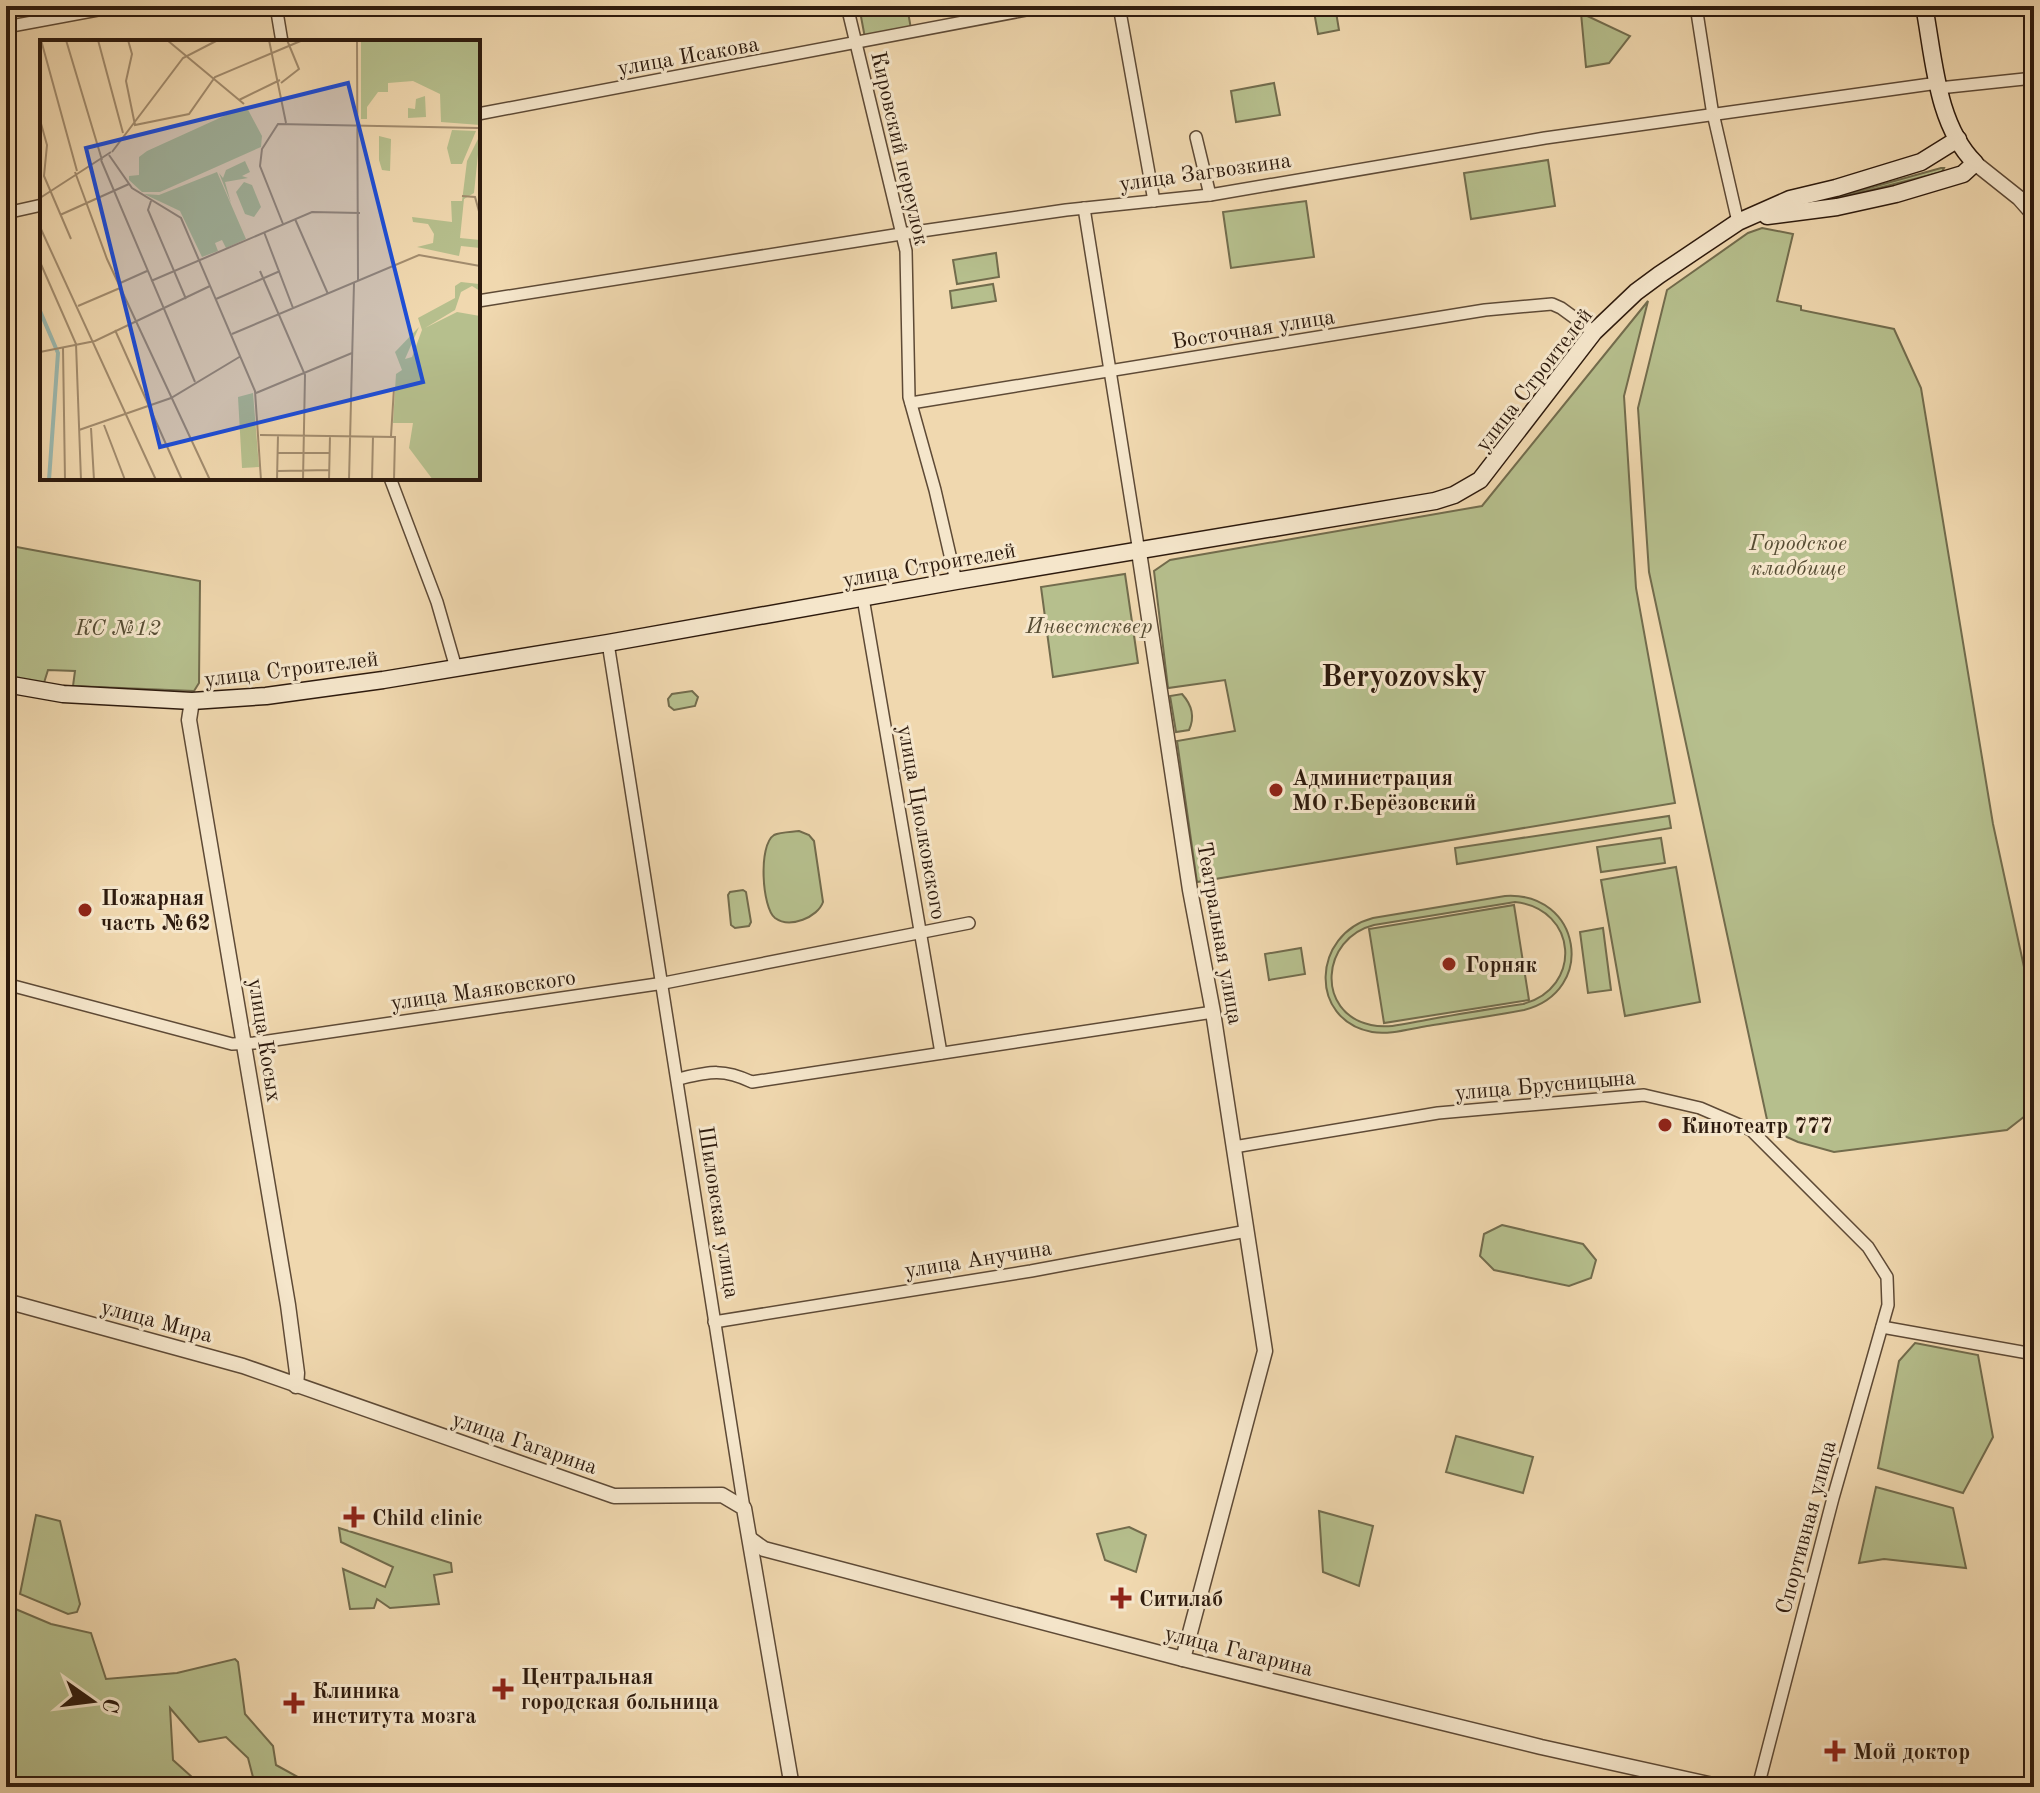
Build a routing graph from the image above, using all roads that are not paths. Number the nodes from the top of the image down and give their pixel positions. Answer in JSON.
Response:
{"nodes":[{"id":1,"x":119,"y":6,"type":"edge"},
{"id":2,"x":276,"y":6,"type":"edge"},
{"id":3,"x":847,"y":6,"type":"edge"},
{"id":4,"x":1047,"y":6,"type":"edge"},
{"id":5,"x":1119,"y":6,"type":"edge"},
{"id":6,"x":1696,"y":6,"type":"edge"},
{"id":7,"x":1924,"y":6,"type":"edge"},
{"id":8,"x":6,"y":27,"type":"edge"},
{"id":9,"x":282,"y":40,"type":"edge"},
{"id":10,"x":856,"y":44,"type":"junction"},
{"id":11,"x":2034,"y":78,"type":"edge"},
{"id":12,"x":1939,"y":85,"type":"junction"},
{"id":13,"x":480,"y":114,"type":"edge"},
{"id":14,"x":1714,"y":115,"type":"junction"},
{"id":15,"x":1196,"y":137,"type":"dead end"},
{"id":16,"x":1958,"y":139,"type":"junction"},
{"id":17,"x":1975,"y":163,"type":"junction"},
{"id":18,"x":1836,"y":188,"type":"junction"},
{"id":19,"x":1210,"y":195,"type":"junction"},
{"id":20,"x":1154,"y":201,"type":"junction"},
{"id":21,"x":40,"y":205,"type":"edge"},
{"id":22,"x":1837,"y":207,"type":"junction"},
{"id":23,"x":1084,"y":208,"type":"junction"},
{"id":24,"x":6,"y":213,"type":"edge"},
{"id":25,"x":2034,"y":215,"type":"edge"},
{"id":26,"x":1742,"y":221,"type":"junction"},
{"id":27,"x":901,"y":234,"type":"junction"},
{"id":28,"x":480,"y":301,"type":"edge"},
{"id":29,"x":1594,"y":332,"type":"junction"},
{"id":30,"x":1111,"y":371,"type":"junction"},
{"id":31,"x":911,"y":403,"type":"junction"},
{"id":32,"x":391,"y":480,"type":"edge"},
{"id":33,"x":1139,"y":552,"type":"junction"},
{"id":34,"x":956,"y":581,"type":"junction"},
{"id":35,"x":863,"y":598,"type":"junction"},
{"id":36,"x":608,"y":643,"type":"junction"},
{"id":37,"x":456,"y":668,"type":"junction"},
{"id":38,"x":6,"y":684,"type":"edge"},
{"id":39,"x":192,"y":701,"type":"junction"},
{"id":40,"x":969,"y":923,"type":"dead end"},
{"id":41,"x":922,"y":931,"type":"junction"},
{"id":42,"x":664,"y":983,"type":"junction"},
{"id":43,"x":6,"y":984,"type":"edge"},
{"id":44,"x":1213,"y":1012,"type":"junction"},
{"id":45,"x":244,"y":1044,"type":"junction"},
{"id":46,"x":941,"y":1053,"type":"junction"},
{"id":47,"x":678,"y":1079,"type":"junction"},
{"id":48,"x":1234,"y":1147,"type":"junction"},
{"id":49,"x":1247,"y":1231,"type":"junction"},
{"id":50,"x":1887,"y":1277,"type":"joint"},
{"id":51,"x":6,"y":1301,"type":"edge"},
{"id":52,"x":714,"y":1322,"type":"junction"},
{"id":53,"x":1882,"y":1327,"type":"junction"},
{"id":54,"x":2034,"y":1354,"type":"edge"},
{"id":55,"x":296,"y":1386,"type":"junction"},
{"id":56,"x":744,"y":1508,"type":"junction"},
{"id":57,"x":750,"y":1539,"type":"junction"},
{"id":58,"x":1183,"y":1659,"type":"junction"},
{"id":59,"x":792,"y":1787,"type":"edge"},
{"id":60,"x":1722,"y":1787,"type":"edge"},
{"id":61,"x":1758,"y":1787,"type":"edge"}],
"edges":[{"from":1,"to":8,"type":"street"},
{"from":2,"to":9,"type":"street"},
{"from":3,"to":10,"type":"street","name":"Кировский переулок"},
{"from":4,"to":10,"type":"street","name":"улица Исакова"},
{"from":5,"to":20,"type":"street"},
{"from":6,"to":14,"type":"street"},
{"from":7,"to":12,"type":"main road"},
{"from":10,"to":13,"type":"street","name":"улица Исакова"},
{"from":10,"to":27,"type":"street","name":"Кировский переулок"},
{"from":11,"to":12,"type":"street","name":"улица Загвозкина"},
{"from":12,"to":14,"type":"street","name":"улица Загвозкина"},
{"from":12,"to":16,"type":"main road"},
{"from":14,"to":19,"type":"street","name":"улица Загвозкина"},
{"from":14,"to":26,"type":"street"},
{"from":15,"to":19,"type":"street"},
{"from":16,"to":17,"type":"main road"},
{"from":16,"to":18,"type":"main road","name":"улица Строителей"},
{"from":17,"to":22,"type":"main road"},
{"from":17,"to":25,"type":"street"},
{"from":18,"to":22,"type":"main road"},
{"from":18,"to":26,"type":"main road","name":"улица Строителей"},
{"from":19,"to":20,"type":"street","name":"улица Загвозкина"},
{"from":20,"to":23,"type":"street","name":"улица Загвозкина"},
{"from":21,"to":24,"type":"street"},
{"from":22,"to":26,"type":"main road"},
{"from":23,"to":27,"type":"street","name":"улица Загвозкина"},
{"from":23,"to":30,"type":"street","name":"Театральная улица"},
{"from":26,"to":29,"type":"main road","name":"улица Строителей"},
{"from":27,"to":28,"type":"street","name":"улица Загвозкина"},
{"from":27,"to":31,"type":"street","name":"Кировский переулок"},
{"from":29,"to":30,"type":"street","name":"Восточная улица"},
{"from":29,"to":33,"type":"main road","name":"улица Строителей"},
{"from":30,"to":31,"type":"street","name":"Восточная улица"},
{"from":30,"to":33,"type":"street","name":"Театральная улица"},
{"from":31,"to":34,"type":"street","name":"Кировский переулок"},
{"from":32,"to":37,"type":"street"},
{"from":33,"to":34,"type":"main road","name":"улица Строителей"},
{"from":33,"to":44,"type":"street","name":"Театральная улица"},
{"from":34,"to":35,"type":"main road","name":"улица Строителей"},
{"from":35,"to":36,"type":"main road","name":"улица Строителей"},
{"from":35,"to":41,"type":"street","name":"улица Циолковского"},
{"from":36,"to":37,"type":"main road","name":"улица Строителей"},
{"from":36,"to":42,"type":"street","name":"Шиловская улица"},
{"from":37,"to":39,"type":"main road","name":"улица Строителей"},
{"from":38,"to":39,"type":"main road","name":"улица Строителей"},
{"from":39,"to":45,"type":"street","name":"улица Косых"},
{"from":40,"to":41,"type":"street","name":"улица Маяковского"},
{"from":41,"to":42,"type":"street","name":"улица Маяковского"},
{"from":41,"to":46,"type":"street","name":"улица Циолковского"},
{"from":42,"to":45,"type":"street","name":"улица Маяковского"},
{"from":42,"to":47,"type":"street","name":"Шиловская улица"},
{"from":43,"to":45,"type":"street","name":"улица Маяковского"},
{"from":44,"to":46,"type":"street"},
{"from":44,"to":48,"type":"street","name":"Театральная улица"},
{"from":45,"to":55,"type":"street","name":"улица Косых"},
{"from":46,"to":47,"type":"street"},
{"from":47,"to":52,"type":"street","name":"Шиловская улица"},
{"from":48,"to":49,"type":"street","name":"Театральная улица"},
{"from":48,"to":50,"type":"street","name":"улица Брусницына"},
{"from":49,"to":52,"type":"street","name":"улица Анучина"},
{"from":49,"to":58,"type":"street","name":"Театральная улица"},
{"from":50,"to":53,"type":"street","name":"Спортивная улица"},
{"from":51,"to":55,"type":"street","name":"улица Мира"},
{"from":52,"to":56,"type":"street","name":"Шиловская улица"},
{"from":53,"to":54,"type":"street"},
{"from":53,"to":61,"type":"street","name":"Спортивная улица"},
{"from":55,"to":56,"type":"street","name":"улица Гагарина"},
{"from":56,"to":57,"type":"street","name":"Шиловская улица"},
{"from":57,"to":58,"type":"street","name":"улица Гагарина"},
{"from":57,"to":59,"type":"street","name":"Шиловская улица"},
{"from":58,"to":60,"type":"street","name":"улица Гагарина"}]}
